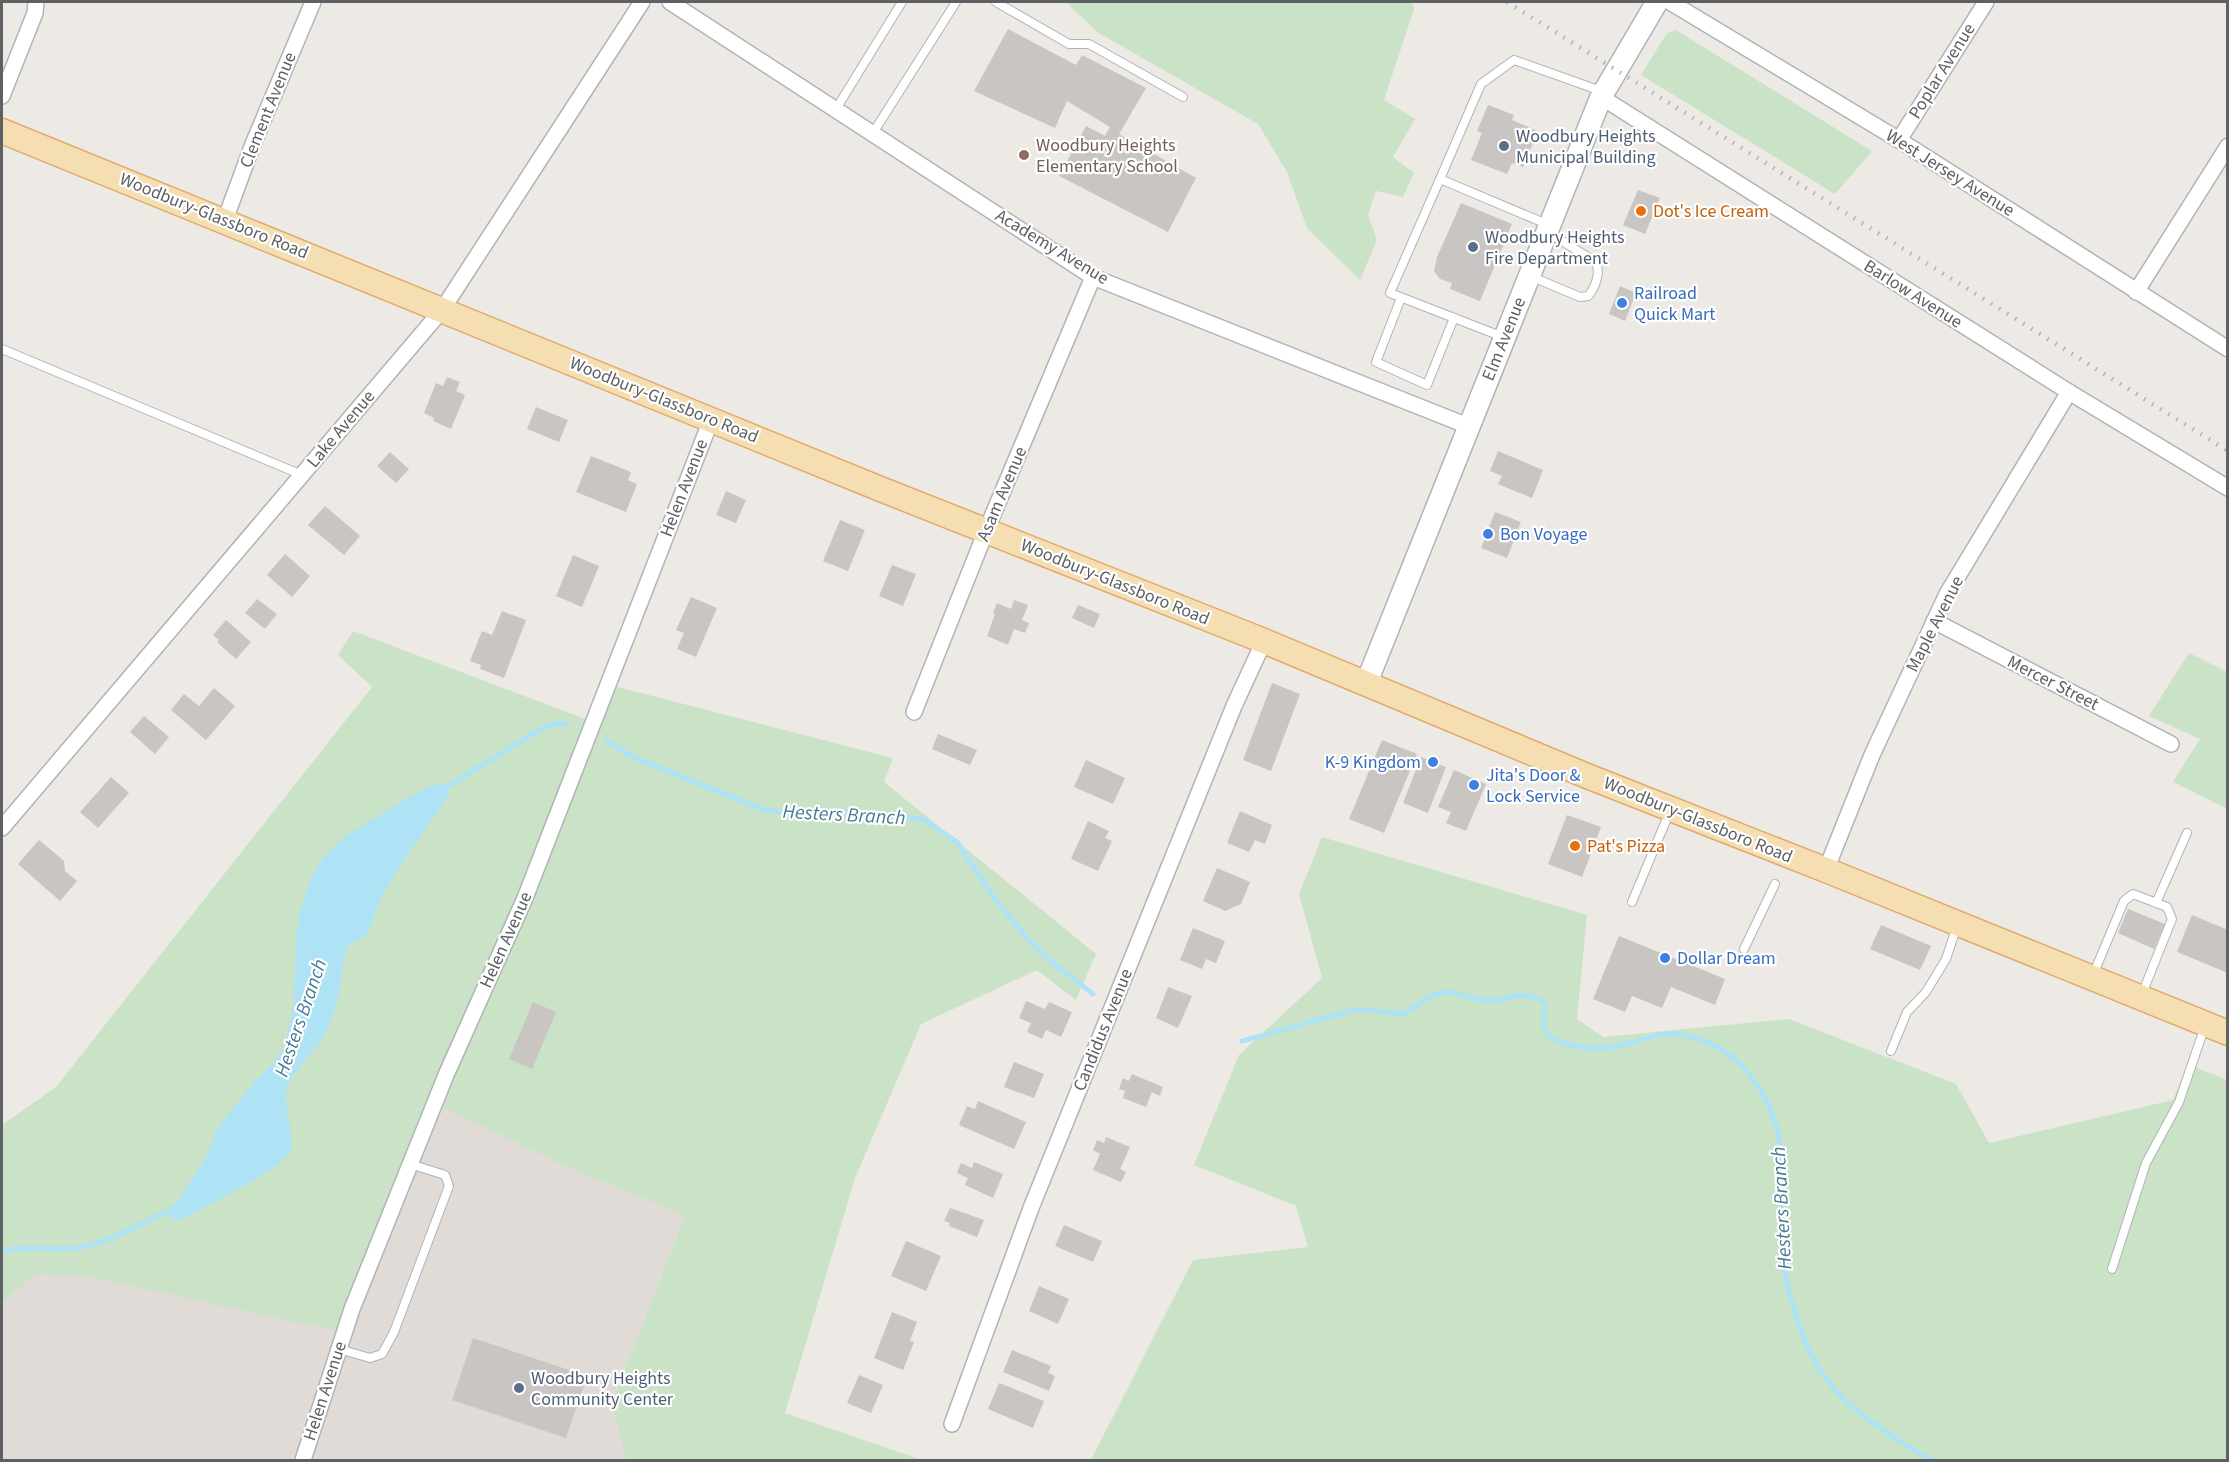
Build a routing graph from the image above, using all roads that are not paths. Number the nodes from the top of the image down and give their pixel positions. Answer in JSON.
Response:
{"nodes":[{"id":1,"x":36,"y":2,"type":"edge"},
{"id":2,"x":313,"y":2,"type":"edge"},
{"id":3,"x":642,"y":2,"type":"edge"},
{"id":4,"x":670,"y":2,"type":"edge"},
{"id":5,"x":902,"y":2,"type":"edge"},
{"id":6,"x":956,"y":2,"type":"edge"},
{"id":7,"x":996,"y":2,"type":"edge"},
{"id":8,"x":1657,"y":2,"type":"edge"},
{"id":9,"x":1670,"y":2,"type":"edge"},
{"id":10,"x":1986,"y":2,"type":"edge"},
{"id":11,"x":1602,"y":95,"type":"junction"},
{"id":12,"x":2,"y":96,"type":"edge"},
{"id":13,"x":1183,"y":98,"type":"dead end"},
{"id":14,"x":836,"y":109,"type":"junction"},
{"id":15,"x":2,"y":130,"type":"edge"},
{"id":16,"x":873,"y":133,"type":"junction"},
{"id":17,"x":1899,"y":140,"type":"junction"},
{"id":18,"x":2228,"y":146,"type":"edge"},
{"id":19,"x":1440,"y":179,"type":"junction"},
{"id":20,"x":225,"y":220,"type":"junction"},
{"id":21,"x":1549,"y":229,"type":"junction"},
{"id":22,"x":1529,"y":276,"type":"junction"},
{"id":23,"x":1093,"y":277,"type":"junction"},
{"id":24,"x":2136,"y":292,"type":"junction"},
{"id":25,"x":1401,"y":298,"type":"junction"},
{"id":26,"x":442,"y":310,"type":"junction"},
{"id":27,"x":1454,"y":318,"type":"junction"},
{"id":28,"x":1504,"y":338,"type":"junction"},
{"id":29,"x":2,"y":349,"type":"edge"},
{"id":30,"x":2228,"y":349,"type":"edge"},
{"id":31,"x":2069,"y":392,"type":"junction"},
{"id":32,"x":711,"y":420,"type":"junction"},
{"id":33,"x":1468,"y":426,"type":"junction"},
{"id":34,"x":302,"y":475,"type":"junction"},
{"id":35,"x":2228,"y":488,"type":"edge"},
{"id":36,"x":986,"y":531,"type":"junction"},
{"id":37,"x":1934,"y":621,"type":"junction"},
{"id":38,"x":1264,"y":641,"type":"junction"},
{"id":39,"x":1366,"y":684,"type":"junction"},
{"id":40,"x":914,"y":712,"type":"dead end"},
{"id":41,"x":2171,"y":744,"type":"dead end"},
{"id":42,"x":1671,"y":809,"type":"junction"},
{"id":43,"x":2,"y":828,"type":"edge"},
{"id":44,"x":2187,"y":833,"type":"dead end"},
{"id":45,"x":1826,"y":870,"type":"junction"},
{"id":46,"x":1775,"y":884,"type":"dead end"},
{"id":47,"x":1632,"y":902,"type":"dead end"},
{"id":48,"x":2156,"y":903,"type":"junction"},
{"id":49,"x":1957,"y":924,"type":"junction"},
{"id":50,"x":1744,"y":949,"type":"dead end"},
{"id":51,"x":2091,"y":979,"type":"junction"},
{"id":52,"x":2140,"y":999,"type":"junction"},
{"id":53,"x":2216,"y":1029,"type":"edge"},
{"id":54,"x":1891,"y":1051,"type":"dead end"},
{"id":55,"x":410,"y":1164,"type":"junction"},
{"id":56,"x":2112,"y":1269,"type":"dead end"},
{"id":57,"x":339,"y":1349,"type":"junction"},
{"id":58,"x":952,"y":1424,"type":"dead end"},
{"id":59,"x":303,"y":1461,"type":"edge"}],
"edges":[{"from":1,"to":12,"type":"street"},
{"from":2,"to":20,"type":"street","name":"Clement Avenue"},
{"from":3,"to":26,"type":"street","name":"Lake Avenue"},
{"from":4,"to":14,"type":"street","name":"Academy Avenue"},
{"from":5,"to":14,"type":"lane"},
{"from":6,"to":16,"type":"lane"},
{"from":7,"to":13,"type":"lane"},
{"from":8,"to":11,"type":"main road","name":"Elm Avenue"},
{"from":9,"to":17,"type":"street","name":"West Jersey Avenue"},
{"from":10,"to":17,"type":"street","name":"Poplar Avenue"},
{"from":11,"to":19,"type":"lane"},
{"from":11,"to":21,"type":"main road","name":"Elm Avenue"},
{"from":11,"to":31,"type":"street","name":"Barlow Avenue"},
{"from":14,"to":16,"type":"street","name":"Academy Avenue"},
{"from":15,"to":20,"type":"main road","name":"Woodbury-Glassboro Road"},
{"from":16,"to":23,"type":"street","name":"Academy Avenue"},
{"from":17,"to":24,"type":"street","name":"West Jersey Avenue"},
{"from":18,"to":24,"type":"street"},
{"from":19,"to":21,"type":"lane"},
{"from":19,"to":25,"type":"lane"},
{"from":20,"to":26,"type":"main road","name":"Woodbury-Glassboro Road"},
{"from":21,"to":22,"type":"main road","name":"Elm Avenue"},
{"from":21,"to":22,"type":"lane"},
{"from":22,"to":28,"type":"main road","name":"Elm Avenue"},
{"from":23,"to":33,"type":"street","name":"Academy Avenue"},
{"from":23,"to":36,"type":"street","name":"Asam Avenue"},
{"from":24,"to":30,"type":"street","name":"West Jersey Avenue"},
{"from":25,"to":27,"type":"lane"},
{"from":25,"to":27,"type":"lane"},
{"from":26,"to":32,"type":"main road","name":"Woodbury-Glassboro Road"},
{"from":26,"to":34,"type":"street","name":"Lake Avenue"},
{"from":27,"to":28,"type":"lane"},
{"from":28,"to":33,"type":"main road","name":"Elm Avenue"},
{"from":29,"to":34,"type":"lane"},
{"from":31,"to":35,"type":"street","name":"Barlow Avenue"},
{"from":31,"to":37,"type":"street","name":"Maple Avenue"},
{"from":32,"to":36,"type":"main road","name":"Woodbury-Glassboro Road"},
{"from":32,"to":55,"type":"street","name":"Helen Avenue"},
{"from":33,"to":39,"type":"main road","name":"Elm Avenue"},
{"from":34,"to":43,"type":"street","name":"Lake Avenue"},
{"from":36,"to":38,"type":"main road","name":"Woodbury-Glassboro Road"},
{"from":36,"to":40,"type":"street","name":"Asam Avenue"},
{"from":37,"to":41,"type":"street","name":"Mercer Street"},
{"from":37,"to":45,"type":"street","name":"Maple Avenue"},
{"from":38,"to":39,"type":"main road","name":"Woodbury-Glassboro Road"},
{"from":38,"to":58,"type":"street","name":"Candidus Avenue"},
{"from":39,"to":42,"type":"main road","name":"Woodbury-Glassboro Road"},
{"from":42,"to":45,"type":"main road","name":"Woodbury-Glassboro Road"},
{"from":42,"to":47,"type":"lane"},
{"from":44,"to":48,"type":"lane"},
{"from":45,"to":49,"type":"main road","name":"Woodbury-Glassboro Road"},
{"from":46,"to":50,"type":"lane"},
{"from":48,"to":51,"type":"lane"},
{"from":48,"to":52,"type":"lane"},
{"from":49,"to":51,"type":"main road","name":"Woodbury-Glassboro Road"},
{"from":49,"to":54,"type":"lane"},
{"from":51,"to":52,"type":"main road","name":"Woodbury-Glassboro Road"},
{"from":52,"to":53,"type":"main road","name":"Woodbury-Glassboro Road"},
{"from":53,"to":56,"type":"lane"},
{"from":55,"to":57,"type":"street","name":"Helen Avenue"},
{"from":55,"to":57,"type":"lane"},
{"from":57,"to":59,"type":"street","name":"Helen Avenue"}]}
